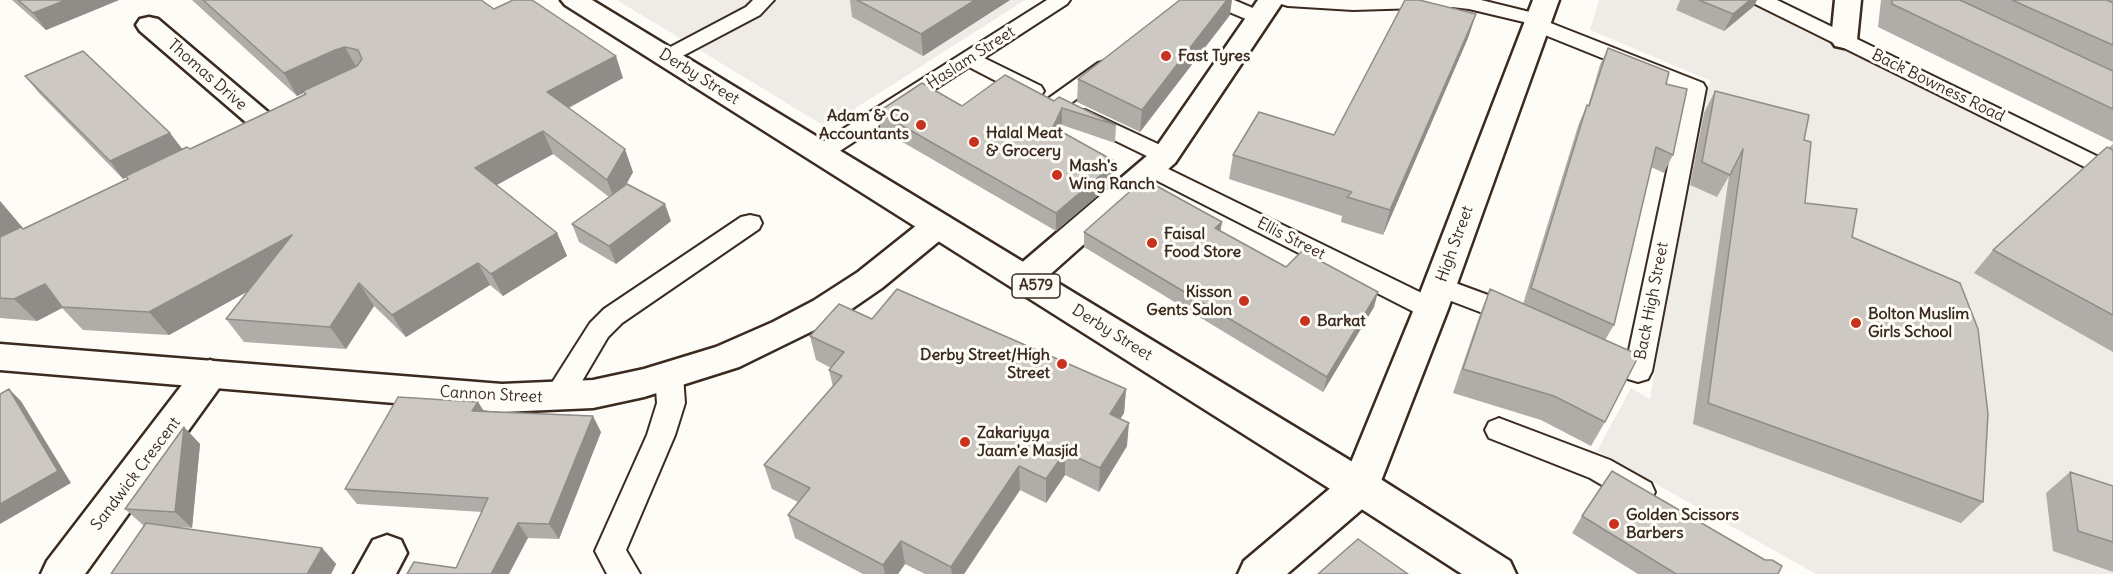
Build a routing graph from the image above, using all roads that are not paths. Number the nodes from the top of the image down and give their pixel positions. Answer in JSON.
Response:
{"nodes":[{"id":1,"x":574,"y":0,"type":"edge"},
{"id":2,"x":764,"y":0,"type":"edge"},
{"id":3,"x":1060,"y":0,"type":"edge"},
{"id":4,"x":1217,"y":0,"type":"edge"},
{"id":5,"x":1762,"y":0,"type":"edge"},
{"id":6,"x":1848,"y":0,"type":"edge"},
{"id":7,"x":1271,"y":4,"type":"edge"},
{"id":8,"x":1540,"y":15,"type":"edge"},
{"id":9,"x":149,"y":25,"type":"dead end"},
{"id":10,"x":1844,"y":40,"type":"junction"},
{"id":11,"x":1120,"y":55,"type":"edge"},
{"id":12,"x":666,"y":57,"type":"junction"},
{"id":13,"x":969,"y":59,"type":"junction"},
{"id":14,"x":1057,"y":103,"type":"junction"},
{"id":15,"x":265,"y":125,"type":"edge"},
{"id":16,"x":821,"y":153,"type":"junction"},
{"id":17,"x":1159,"y":163,"type":"junction"},
{"id":18,"x":2113,"y":173,"type":"edge"},
{"id":19,"x":750,"y":223,"type":"dead end"},
{"id":20,"x":938,"y":225,"type":"junction"},
{"id":21,"x":1024,"y":279,"type":"junction"},
{"id":22,"x":1435,"y":297,"type":"junction"},
{"id":23,"x":1544,"y":328,"type":"edge"},
{"id":24,"x":1575,"y":342,"type":"edge"},
{"id":25,"x":5,"y":361,"type":"edge"},
{"id":26,"x":210,"y":374,"type":"junction"},
{"id":27,"x":669,"y":375,"type":"junction"},
{"id":28,"x":558,"y":397,"type":"junction"},
{"id":29,"x":1499,"y":430,"type":"dead end"},
{"id":30,"x":1360,"y":487,"type":"junction"},
{"id":31,"x":1660,"y":504,"type":"edge"},
{"id":32,"x":61,"y":574,"type":"edge"},
{"id":33,"x":624,"y":574,"type":"edge"},
{"id":34,"x":1258,"y":574,"type":"edge"},
{"id":35,"x":1496,"y":574,"type":"edge"}],
"edges":[{"from":1,"to":12,"type":"street","name":"Derby Street","number":"A579"},
{"from":2,"to":12,"type":"lane"},
{"from":3,"to":13,"type":"lane","name":"Haslam Street"},
{"from":4,"to":7,"type":"lane"},
{"from":5,"to":10,"type":"lane","name":"Back Bowness Road"},
{"from":6,"to":10,"type":"street"},
{"from":7,"to":8,"type":"lane"},
{"from":7,"to":17,"type":"street"},
{"from":8,"to":22,"type":"street","name":"High Street"},
{"from":8,"to":24,"type":"lane","name":"Back High Street"},
{"from":9,"to":15,"type":"street","name":"Thomas Drive"},
{"from":10,"to":18,"type":"lane","name":"Back Bowness Road"},
{"from":11,"to":14,"type":"lane"},
{"from":12,"to":16,"type":"street","name":"Derby Street","number":"A579"},
{"from":13,"to":14,"type":"lane","name":"Ellis Street"},
{"from":13,"to":16,"type":"lane","name":"Haslam Street"},
{"from":14,"to":17,"type":"lane","name":"Ellis Street"},
{"from":16,"to":20,"type":"street","name":"Derby Street","number":"A579"},
{"from":17,"to":21,"type":"street"},
{"from":17,"to":22,"type":"lane","name":"Ellis Street"},
{"from":19,"to":28,"type":"lane"},
{"from":20,"to":21,"type":"street","name":"Derby Street","number":"A579"},
{"from":20,"to":27,"type":"street","name":"Cannon Street"},
{"from":21,"to":30,"type":"street","name":"Derby Street","number":"A579"},
{"from":22,"to":23,"type":"lane"},
{"from":22,"to":30,"type":"street","name":"High Street"},
{"from":25,"to":26,"type":"street","name":"Cannon Street"},
{"from":26,"to":28,"type":"street","name":"Cannon Street"},
{"from":26,"to":32,"type":"street","name":"Sandwick Crescent"},
{"from":27,"to":28,"type":"street","name":"Cannon Street"},
{"from":27,"to":33,"type":"lane"},
{"from":29,"to":31,"type":"lane"},
{"from":30,"to":34,"type":"street"},
{"from":30,"to":35,"type":"street","name":"Derby Street","number":"A579"}]}
